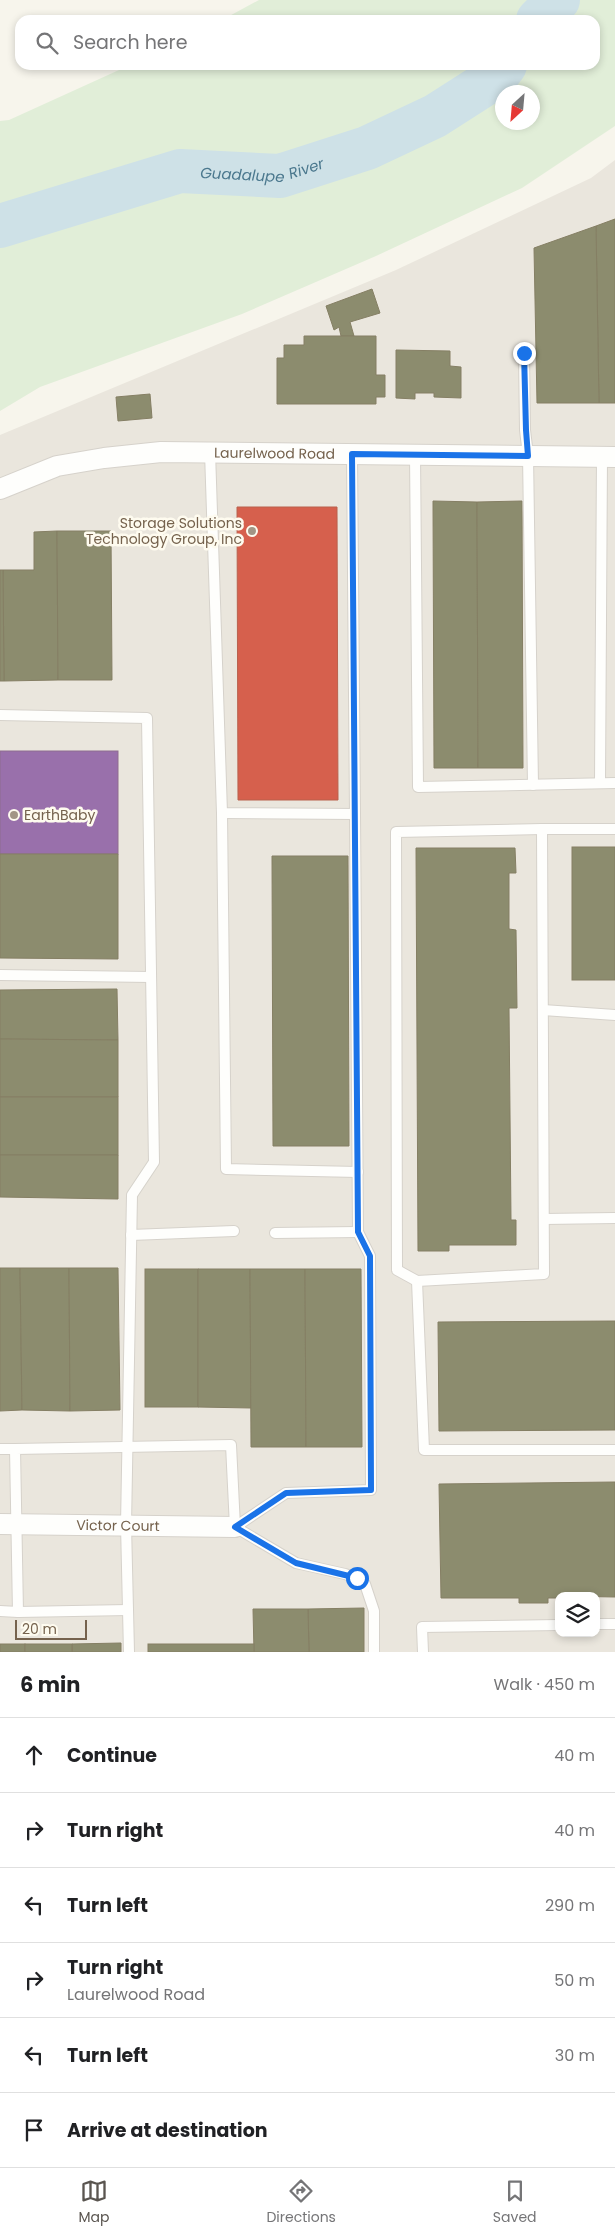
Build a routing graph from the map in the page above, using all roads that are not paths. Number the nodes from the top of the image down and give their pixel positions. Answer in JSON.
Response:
{"nodes":[{"id":1,"x":524,"y":353,"type":"dead end"},
{"id":2,"x":210,"y":452,"type":"junction"},
{"id":3,"x":352,"y":454,"type":"junction"},
{"id":4,"x":415,"y":454,"type":"junction"},
{"id":5,"x":528,"y":456,"type":"junction"},
{"id":6,"x":608,"y":456,"type":"edge"},
{"id":7,"x":0,"y":489,"type":"edge"},
{"id":8,"x":0,"y":715,"type":"edge"},
{"id":9,"x":600,"y":783,"type":"junction"},
{"id":10,"x":615,"y":783,"type":"edge"},
{"id":11,"x":533,"y":785,"type":"junction"},
{"id":12,"x":222,"y":813,"type":"junction"},
{"id":13,"x":355,"y":814,"type":"junction"},
{"id":14,"x":542,"y":829,"type":"junction"},
{"id":15,"x":615,"y":829,"type":"edge"},
{"id":16,"x":0,"y":975,"type":"edge"},
{"id":17,"x":151,"y":977,"type":"junction"},
{"id":18,"x":542,"y":1010,"type":"junction"},
{"id":19,"x":615,"y":1015,"type":"edge"},
{"id":20,"x":358,"y":1172,"type":"junction"},
{"id":21,"x":615,"y":1218,"type":"edge"},
{"id":22,"x":544,"y":1219,"type":"junction"},
{"id":23,"x":234,"y":1231,"type":"dead end"},
{"id":24,"x":358,"y":1232,"type":"junction"},
{"id":25,"x":276,"y":1233,"type":"dead end"},
{"id":26,"x":131,"y":1235,"type":"junction"},
{"id":27,"x":417,"y":1281,"type":"junction"},
{"id":28,"x":128,"y":1445,"type":"junction"},
{"id":29,"x":0,"y":1449,"type":"edge"},
{"id":30,"x":15,"y":1449,"type":"junction"},
{"id":31,"x":615,"y":1450,"type":"edge"},
{"id":32,"x":8,"y":1523,"type":"edge"},
{"id":33,"x":126,"y":1525,"type":"junction"},
{"id":34,"x":235,"y":1527,"type":"junction"},
{"id":35,"x":128,"y":1610,"type":"junction"},
{"id":36,"x":0,"y":1611,"type":"edge"},
{"id":37,"x":18,"y":1612,"type":"junction"},
{"id":38,"x":600,"y":1624,"type":"edge"},
{"id":39,"x":615,"y":1624,"type":"edge"},
{"id":40,"x":555,"y":1625,"type":"edge"},
{"id":41,"x":129,"y":1652,"type":"edge"},
{"id":42,"x":374,"y":1652,"type":"edge"},
{"id":43,"x":423,"y":1652,"type":"edge"}],
"edges":[{"from":1,"to":5,"type":"lane"},
{"from":2,"to":3,"type":"street","name":"Laurelwood Road"},
{"from":2,"to":7,"type":"street","name":"Laurelwood Road"},
{"from":2,"to":12,"type":"lane"},
{"from":3,"to":4,"type":"street","name":"Laurelwood Road"},
{"from":3,"to":13,"type":"lane"},
{"from":4,"to":5,"type":"street","name":"Laurelwood Road"},
{"from":4,"to":11,"type":"lane"},
{"from":5,"to":6,"type":"street","name":"Laurelwood Road"},
{"from":5,"to":11,"type":"lane"},
{"from":6,"to":9,"type":"lane"},
{"from":8,"to":17,"type":"lane"},
{"from":9,"to":10,"type":"lane"},
{"from":9,"to":11,"type":"lane"},
{"from":12,"to":13,"type":"lane"},
{"from":12,"to":20,"type":"lane"},
{"from":13,"to":20,"type":"lane"},
{"from":14,"to":15,"type":"lane"},
{"from":14,"to":18,"type":"lane"},
{"from":14,"to":27,"type":"lane"},
{"from":16,"to":17,"type":"lane"},
{"from":17,"to":26,"type":"lane"},
{"from":18,"to":19,"type":"lane"},
{"from":18,"to":22,"type":"lane"},
{"from":20,"to":24,"type":"lane"},
{"from":21,"to":22,"type":"lane"},
{"from":22,"to":27,"type":"lane"},
{"from":23,"to":26,"type":"lane"},
{"from":24,"to":25,"type":"lane"},
{"from":24,"to":34,"type":"lane"},
{"from":26,"to":28,"type":"lane"},
{"from":27,"to":31,"type":"lane"},
{"from":28,"to":30,"type":"lane"},
{"from":28,"to":33,"type":"lane"},
{"from":28,"to":34,"type":"lane"},
{"from":29,"to":30,"type":"lane"},
{"from":30,"to":32,"type":"lane"},
{"from":32,"to":33,"type":"street","name":"Victor Court"},
{"from":32,"to":37,"type":"lane"},
{"from":33,"to":34,"type":"street","name":"Victor Court"},
{"from":33,"to":35,"type":"lane"},
{"from":34,"to":42,"type":"lane"},
{"from":35,"to":37,"type":"lane"},
{"from":35,"to":41,"type":"lane"},
{"from":36,"to":37,"type":"lane"},
{"from":38,"to":39,"type":"lane"},
{"from":40,"to":43,"type":"lane"}]}
